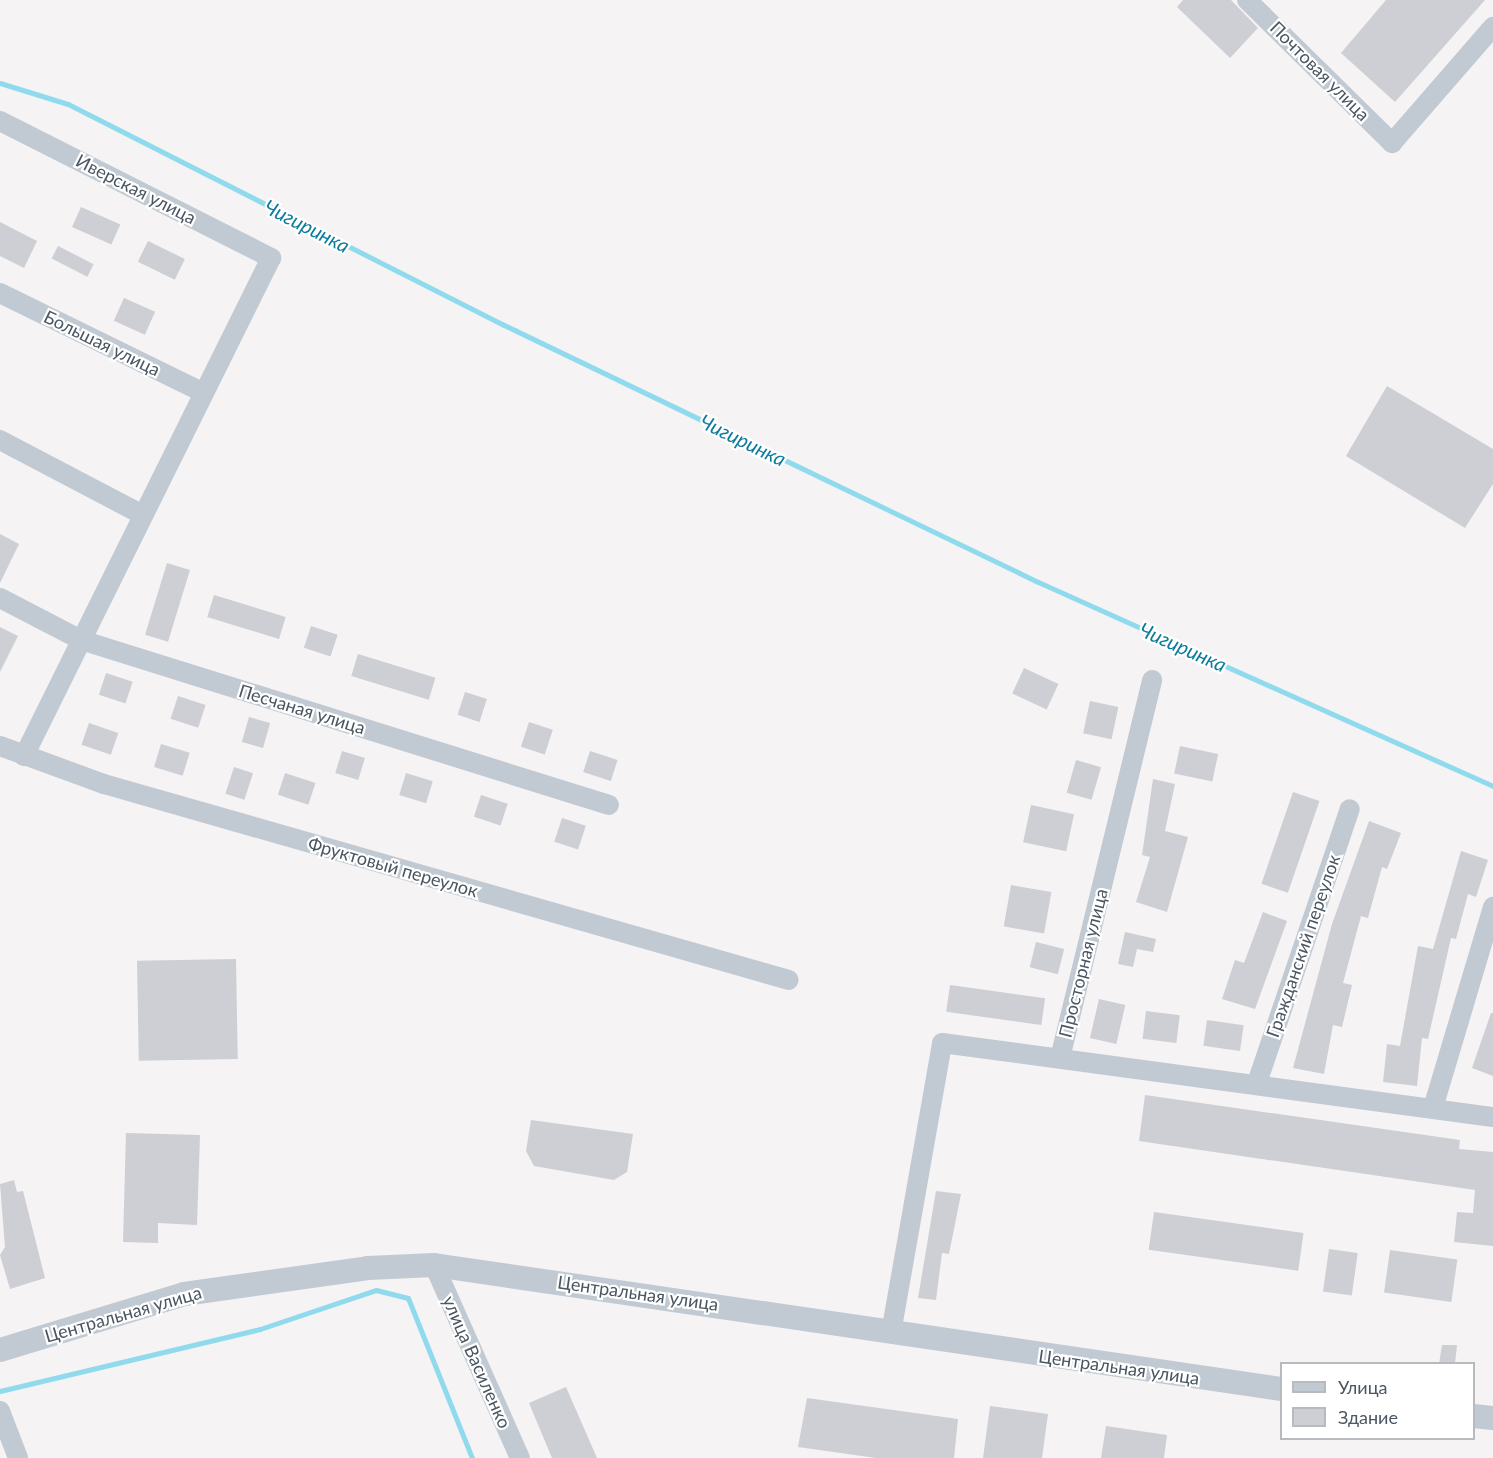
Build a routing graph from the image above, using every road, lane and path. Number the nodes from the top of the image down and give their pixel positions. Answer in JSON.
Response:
{"nodes":[{"id":1,"x":1247,"y":0,"type":"edge"},
{"id":2,"x":1493,"y":27,"type":"edge"},
{"id":3,"x":0,"y":121,"type":"edge"},
{"id":4,"x":0,"y":293,"type":"edge"},
{"id":5,"x":204,"y":393,"type":"junction"},
{"id":6,"x":0,"y":440,"type":"edge"},
{"id":7,"x":143,"y":515,"type":"junction"},
{"id":8,"x":0,"y":598,"type":"edge"},
{"id":9,"x":81,"y":640,"type":"junction"},
{"id":10,"x":1152,"y":681,"type":"dead end"},
{"id":11,"x":0,"y":746,"type":"edge"},
{"id":12,"x":24,"y":756,"type":"junction"},
{"id":13,"x":609,"y":805,"type":"dead end"},
{"id":14,"x":1350,"y":809,"type":"dead end"},
{"id":15,"x":1493,"y":907,"type":"edge"},
{"id":16,"x":789,"y":980,"type":"dead end"},
{"id":17,"x":1061,"y":1054,"type":"junction"},
{"id":18,"x":1257,"y":1083,"type":"junction"},
{"id":19,"x":1433,"y":1108,"type":"junction"},
{"id":20,"x":1493,"y":1117,"type":"edge"},
{"id":21,"x":434,"y":1265,"type":"junction"},
{"id":22,"x":891,"y":1333,"type":"junction"},
{"id":23,"x":0,"y":1350,"type":"edge"},
{"id":24,"x":1280,"y":1389,"type":"edge"},
{"id":25,"x":0,"y":1411,"type":"edge"},
{"id":26,"x":1475,"y":1416,"type":"edge"},
{"id":27,"x":1493,"y":1418,"type":"edge"},
{"id":28,"x":18,"y":1458,"type":"edge"},
{"id":29,"x":520,"y":1458,"type":"edge"}],
"edges":[{"from":1,"to":2,"type":"street","name":"Почтовая улица"},
{"from":3,"to":5,"type":"street","name":"Иверская улица"},
{"from":4,"to":5,"type":"street","name":"Большая улица"},
{"from":5,"to":7,"type":"street"},
{"from":6,"to":7,"type":"street"},
{"from":7,"to":9,"type":"street"},
{"from":8,"to":9,"type":"street","name":"Песчаная улица"},
{"from":9,"to":12,"type":"street"},
{"from":9,"to":13,"type":"street","name":"Песчаная улица"},
{"from":10,"to":17,"type":"street","name":"Просторная улица"},
{"from":11,"to":12,"type":"street","name":"Фруктовый переулок"},
{"from":12,"to":16,"type":"street","name":"Фруктовый переулок"},
{"from":14,"to":18,"type":"street","name":"Гражданский переулок"},
{"from":15,"to":19,"type":"street"},
{"from":17,"to":18,"type":"street"},
{"from":17,"to":22,"type":"street","name":"Просторная улица"},
{"from":18,"to":19,"type":"street"},
{"from":19,"to":20,"type":"street"},
{"from":21,"to":22,"type":"street","name":"Центральная улица"},
{"from":21,"to":23,"type":"street","name":"Центральная улица"},
{"from":21,"to":29,"type":"street","name":"улица Василенко"},
{"from":22,"to":24,"type":"street","name":"Центральная улица"},
{"from":25,"to":28,"type":"street"},
{"from":26,"to":27,"type":"street"}]}
